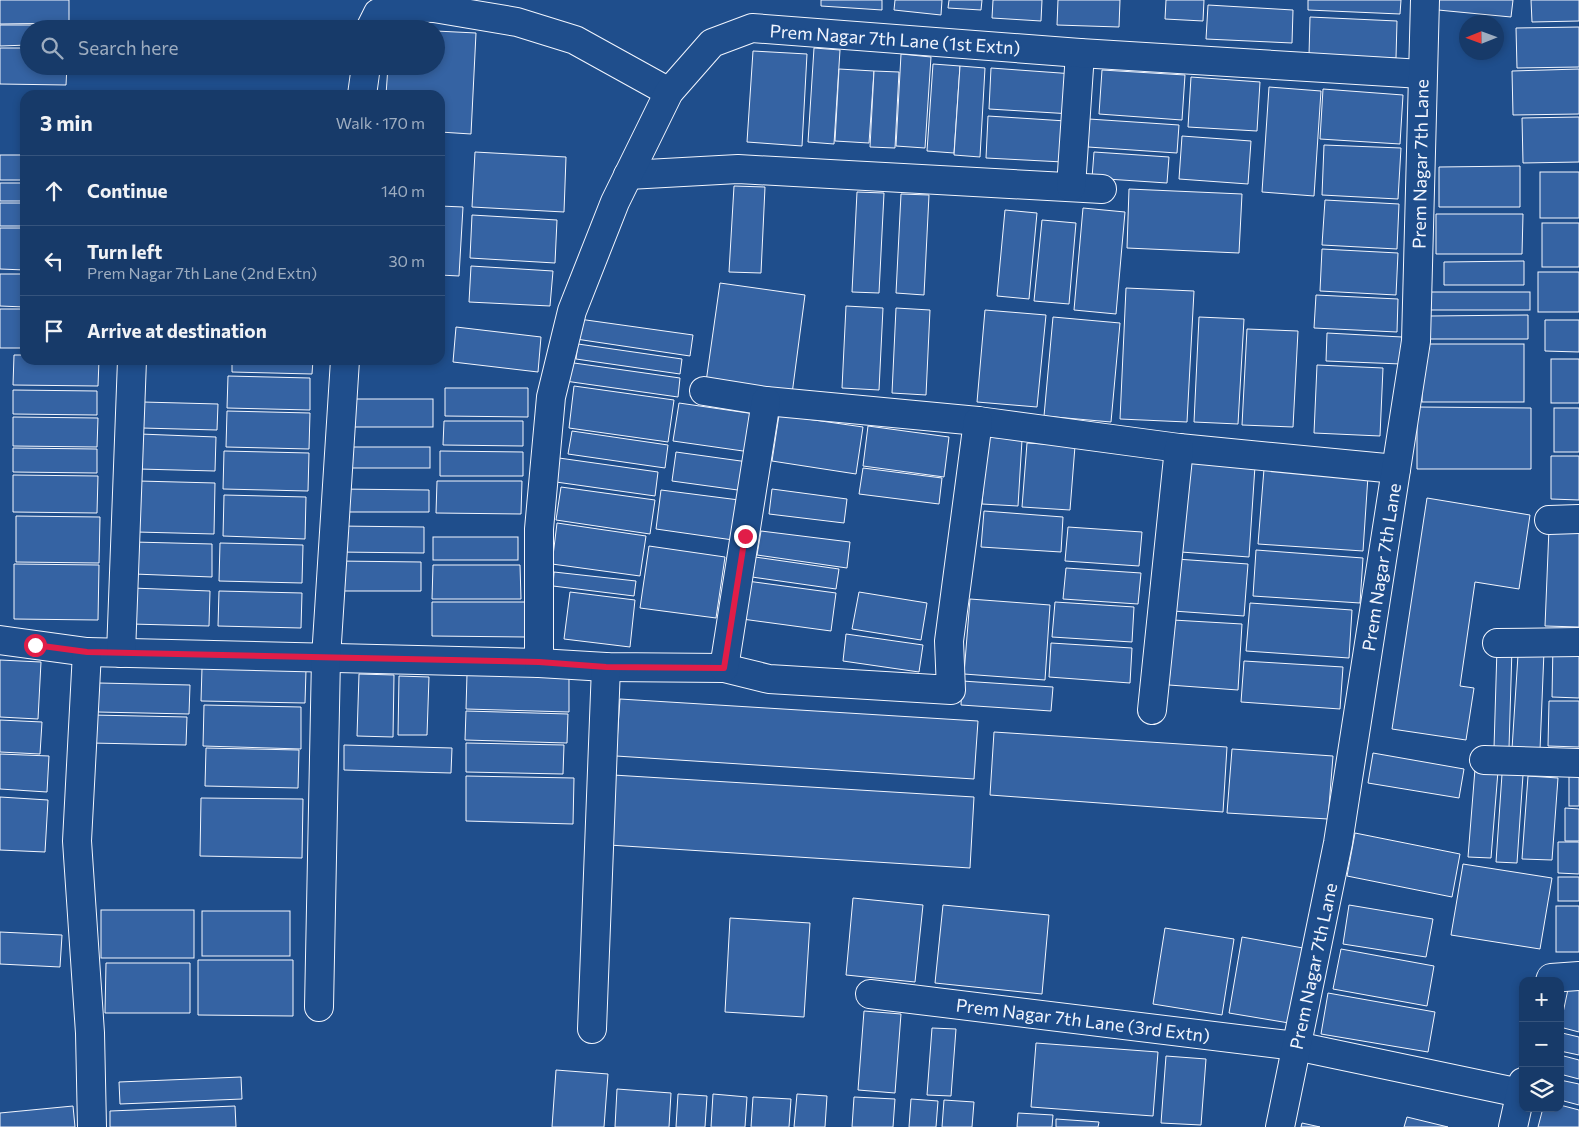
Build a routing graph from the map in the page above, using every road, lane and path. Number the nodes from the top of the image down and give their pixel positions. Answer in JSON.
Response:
{"nodes":[{"id":1,"x":1424,"y":0,"type":"edge"},
{"id":2,"x":375,"y":20,"type":"edge"},
{"id":3,"x":1080,"y":53,"type":"junction"},
{"id":4,"x":1422,"y":74,"type":"junction"},
{"id":5,"x":365,"y":75,"type":"edge"},
{"id":6,"x":363,"y":90,"type":"edge"},
{"id":7,"x":669,"y":92,"type":"junction"},
{"id":8,"x":628,"y":175,"type":"junction"},
{"id":9,"x":1071,"y":187,"type":"junction"},
{"id":10,"x":1102,"y":190,"type":"dead end"},
{"id":11,"x":132,"y":365,"type":"edge"},
{"id":12,"x":345,"y":365,"type":"edge"},
{"id":13,"x":704,"y":391,"type":"dead end"},
{"id":14,"x":766,"y":401,"type":"junction"},
{"id":15,"x":978,"y":421,"type":"junction"},
{"id":16,"x":1179,"y":448,"type":"junction"},
{"id":17,"x":1396,"y":470,"type":"junction"},
{"id":18,"x":1579,"y":519,"type":"edge"},
{"id":19,"x":1549,"y":520,"type":"dead end"},
{"id":20,"x":0,"y":640,"type":"edge"},
{"id":21,"x":1579,"y":642,"type":"edge"},
{"id":22,"x":1497,"y":643,"type":"dead end"},
{"id":23,"x":87,"y":652,"type":"junction"},
{"id":24,"x":121,"y":653,"type":"junction"},
{"id":25,"x":326,"y":658,"type":"junction"},
{"id":26,"x":539,"y":662,"type":"junction"},
{"id":27,"x":606,"y":667,"type":"junction"},
{"id":28,"x":724,"y":668,"type":"junction"},
{"id":29,"x":1152,"y":710,"type":"dead end"},
{"id":30,"x":1484,"y":760,"type":"dead end"},
{"id":31,"x":1579,"y":763,"type":"edge"},
{"id":32,"x":1579,"y":976,"type":"edge"},
{"id":33,"x":1564,"y":977,"type":"edge"},
{"id":34,"x":870,"y":994,"type":"dead end"},
{"id":35,"x":319,"y":1007,"type":"dead end"},
{"id":36,"x":592,"y":1029,"type":"dead end"},
{"id":37,"x":1296,"y":1046,"type":"junction"},
{"id":38,"x":1519,"y":1086,"type":"edge"},
{"id":39,"x":1519,"y":1100,"type":"edge"},
{"id":40,"x":92,"y":1127,"type":"edge"},
{"id":41,"x":1280,"y":1127,"type":"edge"},
{"id":42,"x":1513,"y":1127,"type":"edge"}],
"edges":[{"from":1,"to":4,"type":"street","name":"Prem Nagar 7th Lane"},
{"from":2,"to":7,"type":"street"},
{"from":3,"to":4,"type":"street","name":"Prem Nagar 7th Lane (1st Extn)"},
{"from":3,"to":7,"type":"street","name":"Prem Nagar 7th Lane (1st Extn)"},
{"from":3,"to":9,"type":"street"},
{"from":4,"to":17,"type":"street","name":"Prem Nagar 7th Lane"},
{"from":5,"to":6,"type":"street"},
{"from":7,"to":8,"type":"street"},
{"from":8,"to":9,"type":"street"},
{"from":8,"to":26,"type":"street"},
{"from":9,"to":10,"type":"street"},
{"from":11,"to":24,"type":"street"},
{"from":12,"to":25,"type":"street"},
{"from":13,"to":14,"type":"street"},
{"from":14,"to":15,"type":"street"},
{"from":14,"to":28,"type":"street"},
{"from":15,"to":16,"type":"street"},
{"from":15,"to":28,"type":"street"},
{"from":16,"to":17,"type":"street"},
{"from":16,"to":29,"type":"street"},
{"from":17,"to":37,"type":"street","name":"Prem Nagar 7th Lane"},
{"from":18,"to":19,"type":"street"},
{"from":20,"to":23,"type":"street"},
{"from":21,"to":22,"type":"street"},
{"from":23,"to":24,"type":"street"},
{"from":23,"to":40,"type":"street"},
{"from":24,"to":25,"type":"street"},
{"from":25,"to":26,"type":"street"},
{"from":25,"to":35,"type":"street"},
{"from":26,"to":27,"type":"street"},
{"from":27,"to":28,"type":"street"},
{"from":27,"to":36,"type":"street"},
{"from":30,"to":31,"type":"street"},
{"from":32,"to":33,"type":"street"},
{"from":34,"to":37,"type":"street","name":"Prem Nagar 7th Lane (3rd Extn)"},
{"from":37,"to":38,"type":"street","name":"Prem Nagar 7th Lane (3rd Extn)"},
{"from":37,"to":41,"type":"street","name":"Prem Nagar 7th Lane"},
{"from":39,"to":42,"type":"street"}]}
